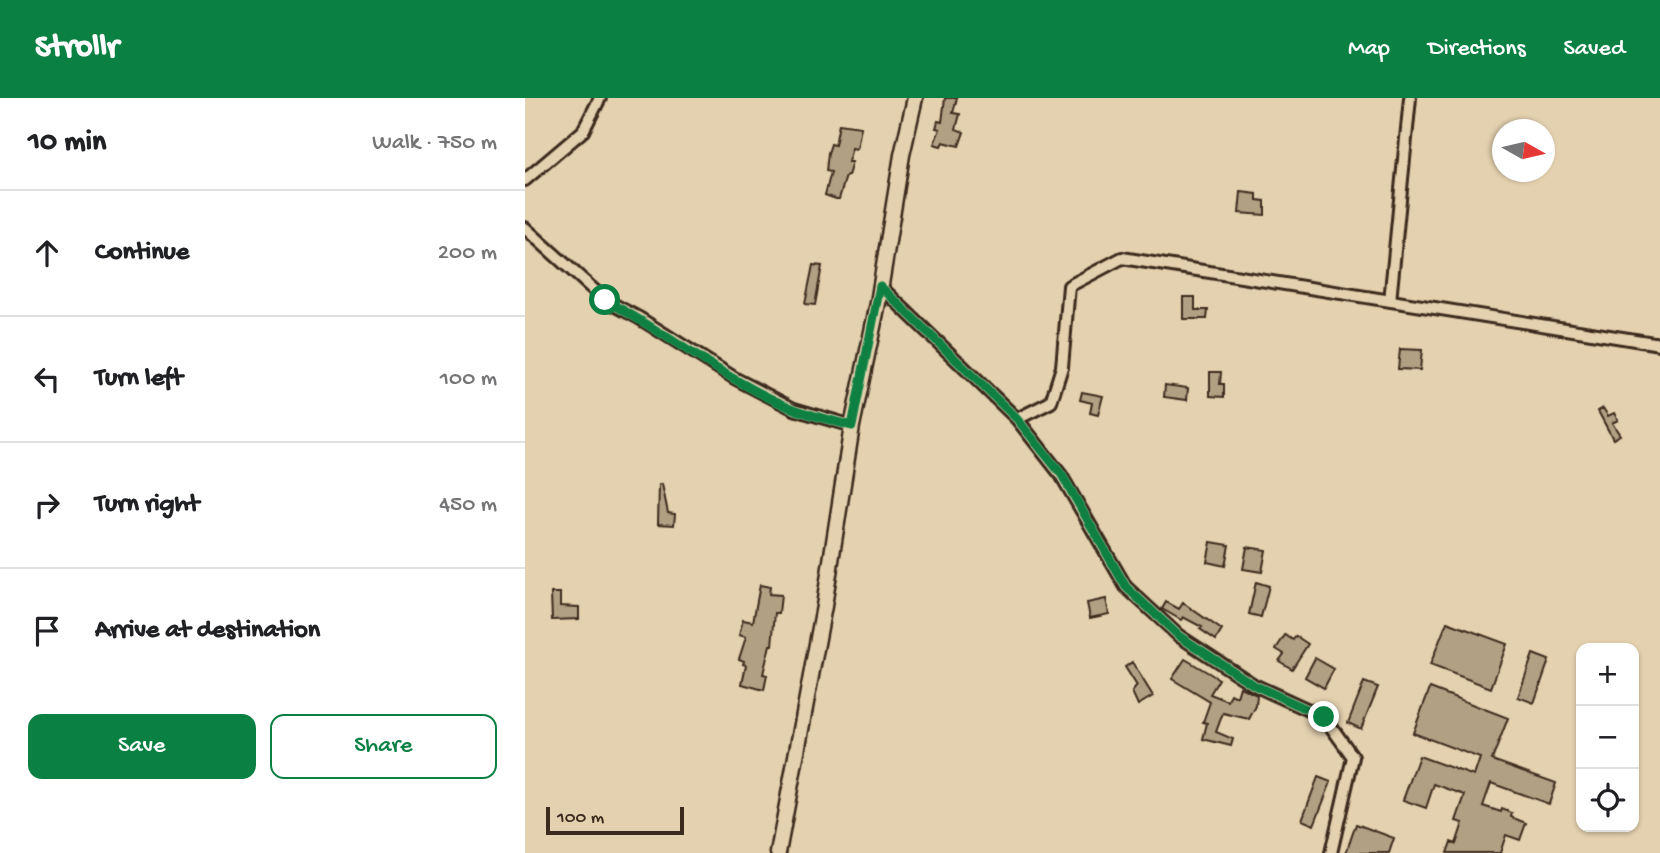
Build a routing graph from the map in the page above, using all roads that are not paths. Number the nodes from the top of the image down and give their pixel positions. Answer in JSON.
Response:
{"nodes":[{"id":1,"x":600,"y":98,"type":"edge"},
{"id":2,"x":915,"y":98,"type":"edge"},
{"id":3,"x":1411,"y":98,"type":"edge"},
{"id":4,"x":525,"y":180,"type":"edge"},
{"id":5,"x":525,"y":228,"type":"edge"},
{"id":6,"x":880,"y":286,"type":"junction"},
{"id":7,"x":1389,"y":301,"type":"junction"},
{"id":8,"x":1660,"y":344,"type":"edge"},
{"id":9,"x":1017,"y":419,"type":"junction"},
{"id":10,"x":852,"y":426,"type":"junction"},
{"id":11,"x":778,"y":853,"type":"edge"},
{"id":12,"x":1331,"y":853,"type":"edge"}],
"edges":[{"from":1,"to":4,"type":"street"},
{"from":2,"to":6,"type":"main road"},
{"from":3,"to":7,"type":"street"},
{"from":5,"to":10,"type":"street"},
{"from":6,"to":9,"type":"street"},
{"from":6,"to":10,"type":"main road"},
{"from":7,"to":8,"type":"street"},
{"from":7,"to":9,"type":"street"},
{"from":9,"to":12,"type":"street"},
{"from":10,"to":11,"type":"main road"}]}
